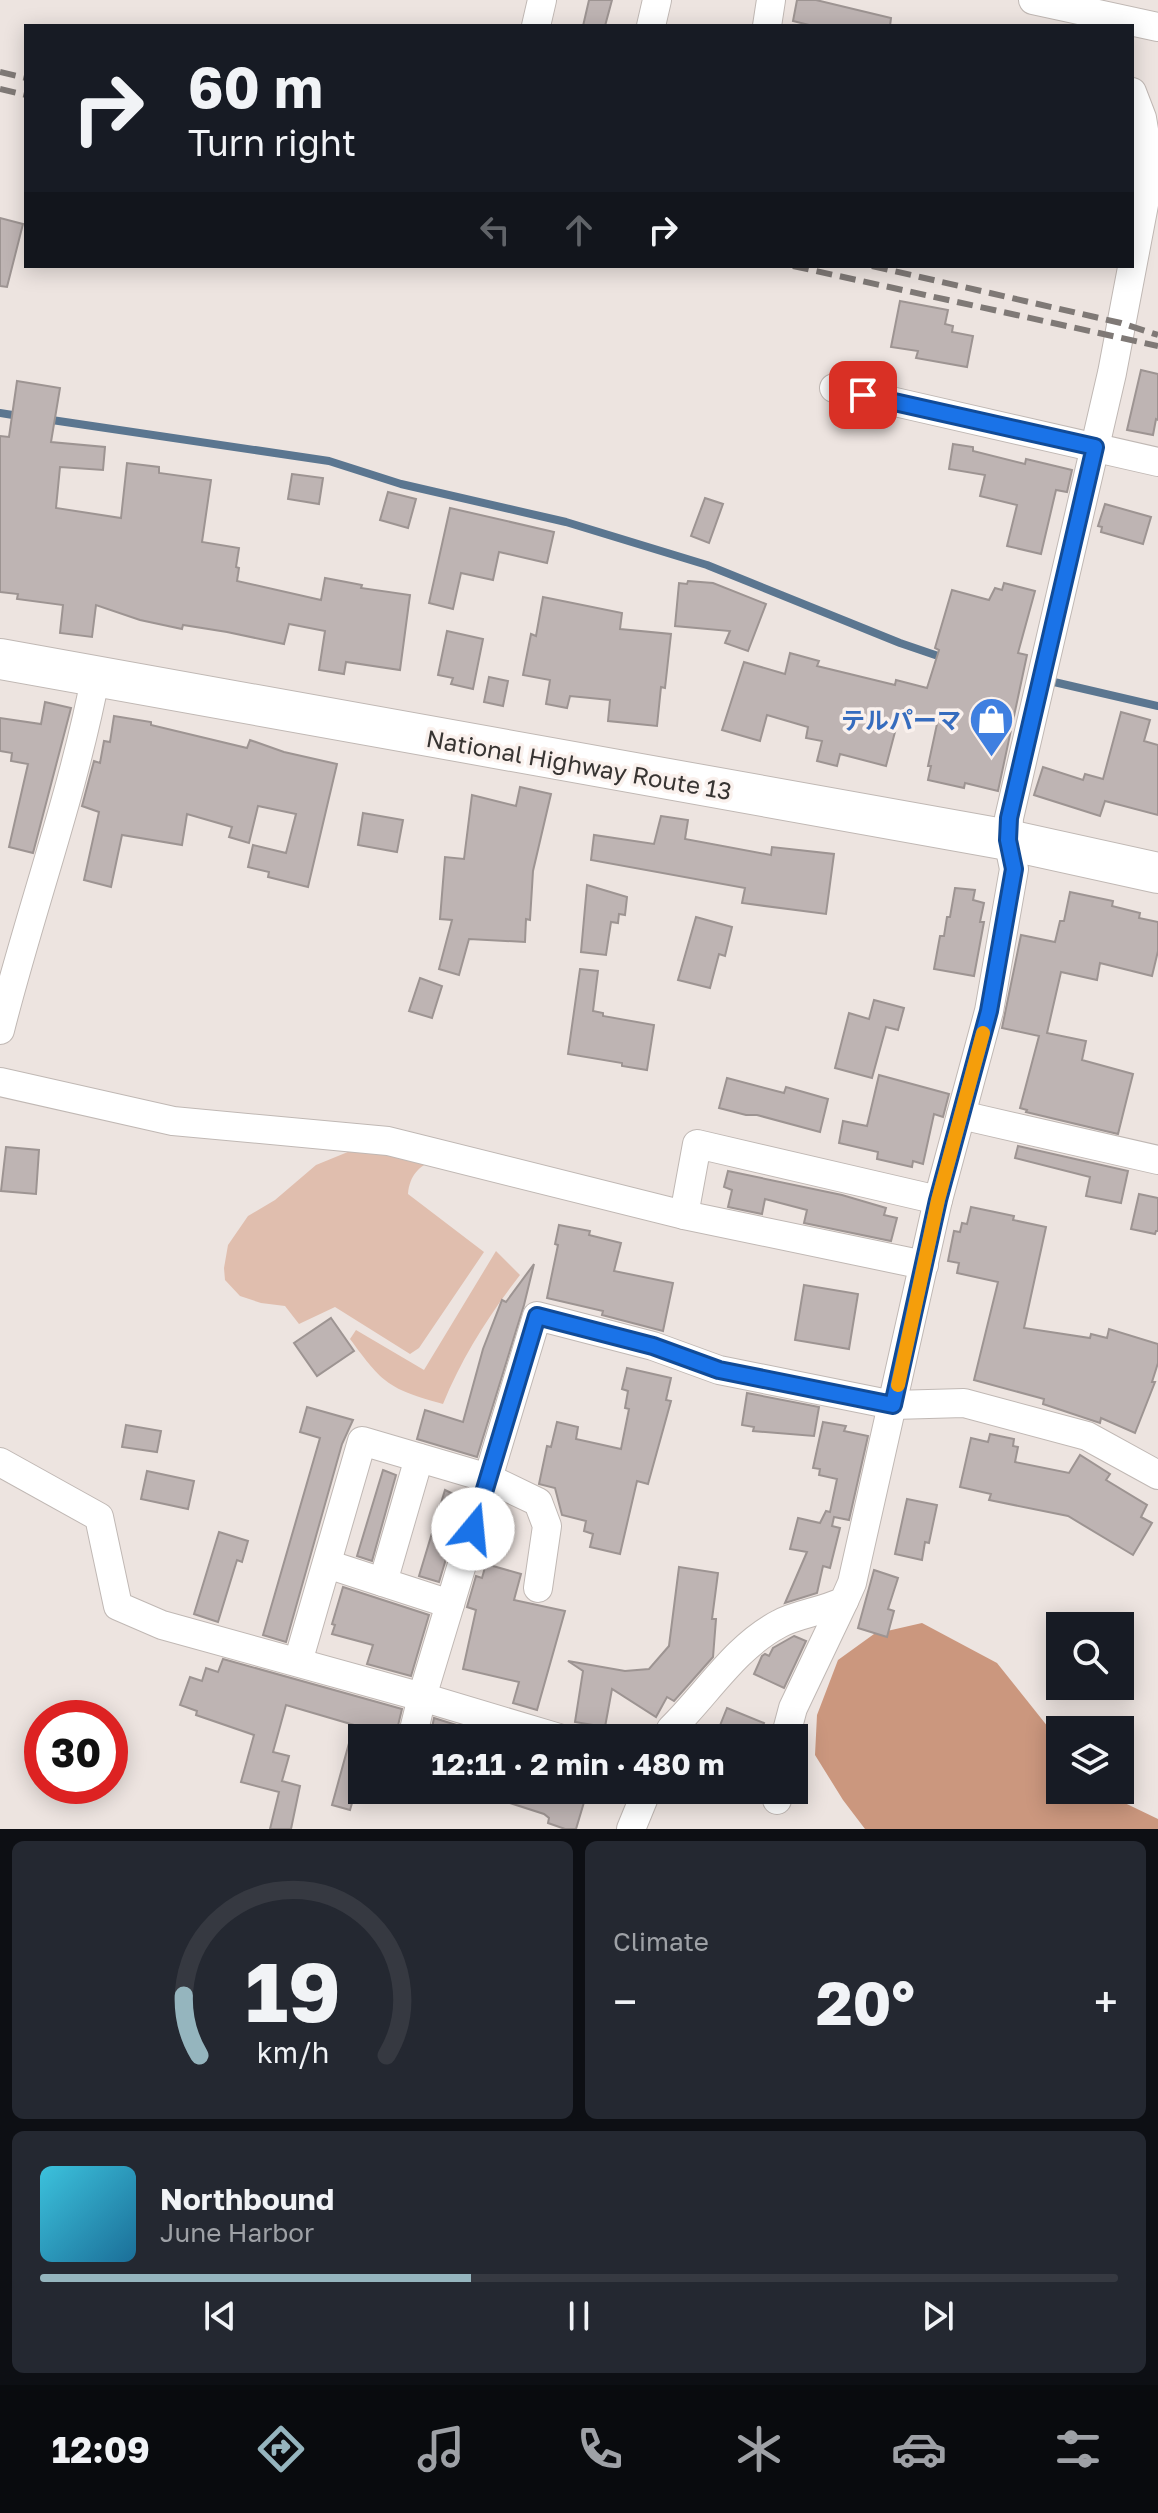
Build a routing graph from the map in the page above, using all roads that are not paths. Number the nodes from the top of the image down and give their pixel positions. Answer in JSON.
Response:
{"nodes":[{"id":1,"x":542,"y":0,"type":"edge"},
{"id":2,"x":657,"y":0,"type":"edge"},
{"id":3,"x":771,"y":0,"type":"edge"},
{"id":4,"x":1033,"y":0,"type":"edge"},
{"id":5,"x":1098,"y":13,"type":"edge"},
{"id":6,"x":536,"y":24,"type":"edge"},
{"id":7,"x":651,"y":24,"type":"edge"},
{"id":8,"x":767,"y":24,"type":"edge"},
{"id":9,"x":1158,"y":27,"type":"edge"},
{"id":10,"x":1134,"y":97,"type":"edge"},
{"id":11,"x":1134,"y":257,"type":"edge"},
{"id":12,"x":1132,"y":268,"type":"edge"},
{"id":13,"x":834,"y":388,"type":"dead end"},
{"id":14,"x":1095,"y":447,"type":"junction"},
{"id":15,"x":1158,"y":462,"type":"edge"},
{"id":16,"x":0,"y":659,"type":"edge"},
{"id":17,"x":96,"y":674,"type":"junction"},
{"id":18,"x":1008,"y":840,"type":"junction"},
{"id":19,"x":1158,"y":873,"type":"edge"},
{"id":20,"x":0,"y":1030,"type":"edge"},
{"id":21,"x":0,"y":1082,"type":"edge"},
{"id":22,"x":961,"y":1115,"type":"junction"},
{"id":23,"x":1158,"y":1160,"type":"edge"},
{"id":24,"x":938,"y":1200,"type":"junction"},
{"id":25,"x":684,"y":1215,"type":"junction"},
{"id":26,"x":924,"y":1265,"type":"junction"},
{"id":27,"x":893,"y":1405,"type":"junction"},
{"id":28,"x":419,"y":1458,"type":"junction"},
{"id":29,"x":0,"y":1462,"type":"edge"},
{"id":30,"x":1158,"y":1475,"type":"edge"},
{"id":31,"x":488,"y":1478,"type":"junction"},
{"id":32,"x":327,"y":1564,"type":"junction"},
{"id":33,"x":383,"y":1582,"type":"junction"},
{"id":34,"x":538,"y":1588,"type":"dead end"},
{"id":35,"x":844,"y":1601,"type":"junction"},
{"id":36,"x":450,"y":1604,"type":"junction"},
{"id":37,"x":298,"y":1662,"type":"junction"},
{"id":38,"x":422,"y":1697,"type":"junction"},
{"id":39,"x":415,"y":1724,"type":"edge"},
{"id":40,"x":512,"y":1724,"type":"edge"},
{"id":41,"x":676,"y":1724,"type":"edge"},
{"id":42,"x":789,"y":1724,"type":"edge"},
{"id":43,"x":641,"y":1804,"type":"edge"},
{"id":44,"x":631,"y":1829,"type":"edge"}],
"edges":[{"from":1,"to":6,"type":"street"},
{"from":2,"to":7,"type":"street"},
{"from":3,"to":8,"type":"street"},
{"from":4,"to":5,"type":"street"},
{"from":5,"to":9,"type":"street"},
{"from":10,"to":11,"type":"street"},
{"from":12,"to":14,"type":"street"},
{"from":13,"to":14,"type":"street"},
{"from":14,"to":15,"type":"street"},
{"from":14,"to":18,"type":"street"},
{"from":16,"to":17,"type":"highway","name":"National Highway Route 13"},
{"from":17,"to":18,"type":"highway","name":"National Highway Route 13"},
{"from":17,"to":20,"type":"street"},
{"from":18,"to":19,"type":"highway","name":"National Highway Route 13"},
{"from":18,"to":22,"type":"street"},
{"from":21,"to":25,"type":"street"},
{"from":22,"to":23,"type":"street"},
{"from":22,"to":24,"type":"street"},
{"from":24,"to":25,"type":"street"},
{"from":24,"to":26,"type":"street"},
{"from":25,"to":26,"type":"street"},
{"from":26,"to":27,"type":"street"},
{"from":27,"to":30,"type":"street"},
{"from":27,"to":31,"type":"street"},
{"from":27,"to":35,"type":"street"},
{"from":28,"to":31,"type":"street"},
{"from":28,"to":32,"type":"street"},
{"from":28,"to":33,"type":"street"},
{"from":29,"to":37,"type":"street"},
{"from":31,"to":34,"type":"street"},
{"from":31,"to":36,"type":"street"},
{"from":32,"to":33,"type":"street"},
{"from":32,"to":37,"type":"street"},
{"from":33,"to":36,"type":"street"},
{"from":35,"to":41,"type":"street"},
{"from":35,"to":42,"type":"street"},
{"from":36,"to":38,"type":"street"},
{"from":37,"to":38,"type":"street"},
{"from":38,"to":39,"type":"street"},
{"from":38,"to":40,"type":"street"},
{"from":43,"to":44,"type":"street"}]}
